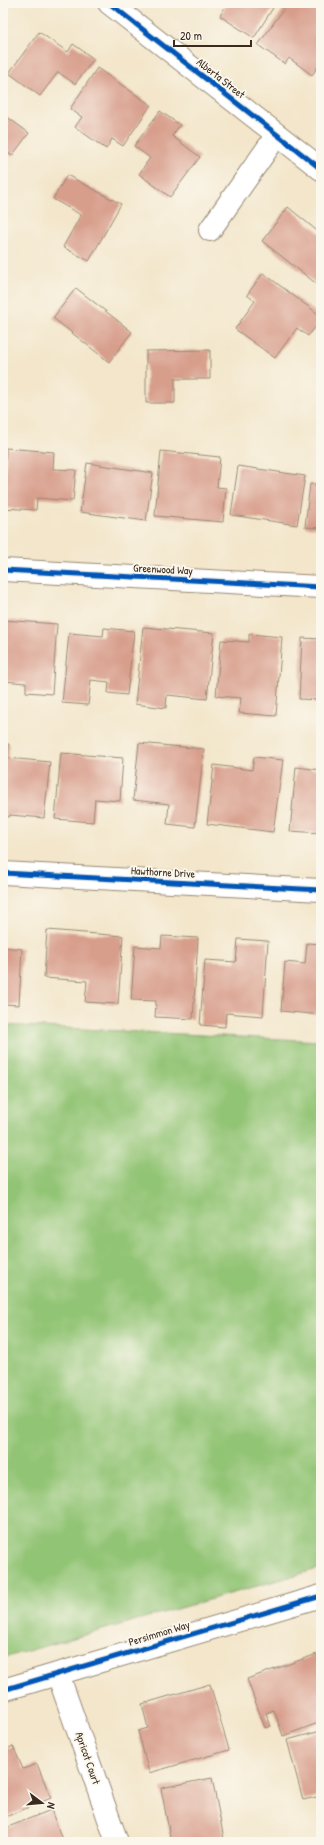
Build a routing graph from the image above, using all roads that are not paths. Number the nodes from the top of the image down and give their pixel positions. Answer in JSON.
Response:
{"nodes":[{"id":1,"x":109,"y":3,"type":"edge"},
{"id":2,"x":277,"y":135,"type":"junction"},
{"id":3,"x":321,"y":169,"type":"edge"},
{"id":4,"x":210,"y":230,"type":"dead end"},
{"id":5,"x":3,"y":570,"type":"edge"},
{"id":6,"x":321,"y":587,"type":"edge"},
{"id":7,"x":3,"y":873,"type":"edge"},
{"id":8,"x":321,"y":890,"type":"edge"},
{"id":9,"x":321,"y":1596,"type":"edge"},
{"id":10,"x":58,"y":1674,"type":"junction"},
{"id":11,"x":3,"y":1690,"type":"edge"},
{"id":12,"x":118,"y":1842,"type":"edge"}],
"edges":[{"from":1,"to":2,"type":"street","name":"Alberta Street"},
{"from":2,"to":3,"type":"street","name":"Alberta Street"},
{"from":2,"to":4,"type":"street"},
{"from":5,"to":6,"type":"street","name":"Greenwood Way"},
{"from":7,"to":8,"type":"street","name":"Hawthorne Drive"},
{"from":9,"to":10,"type":"street","name":"Persimmon Way"},
{"from":10,"to":11,"type":"street","name":"Persimmon Way"},
{"from":10,"to":12,"type":"street","name":"Apricot Court"}]}
